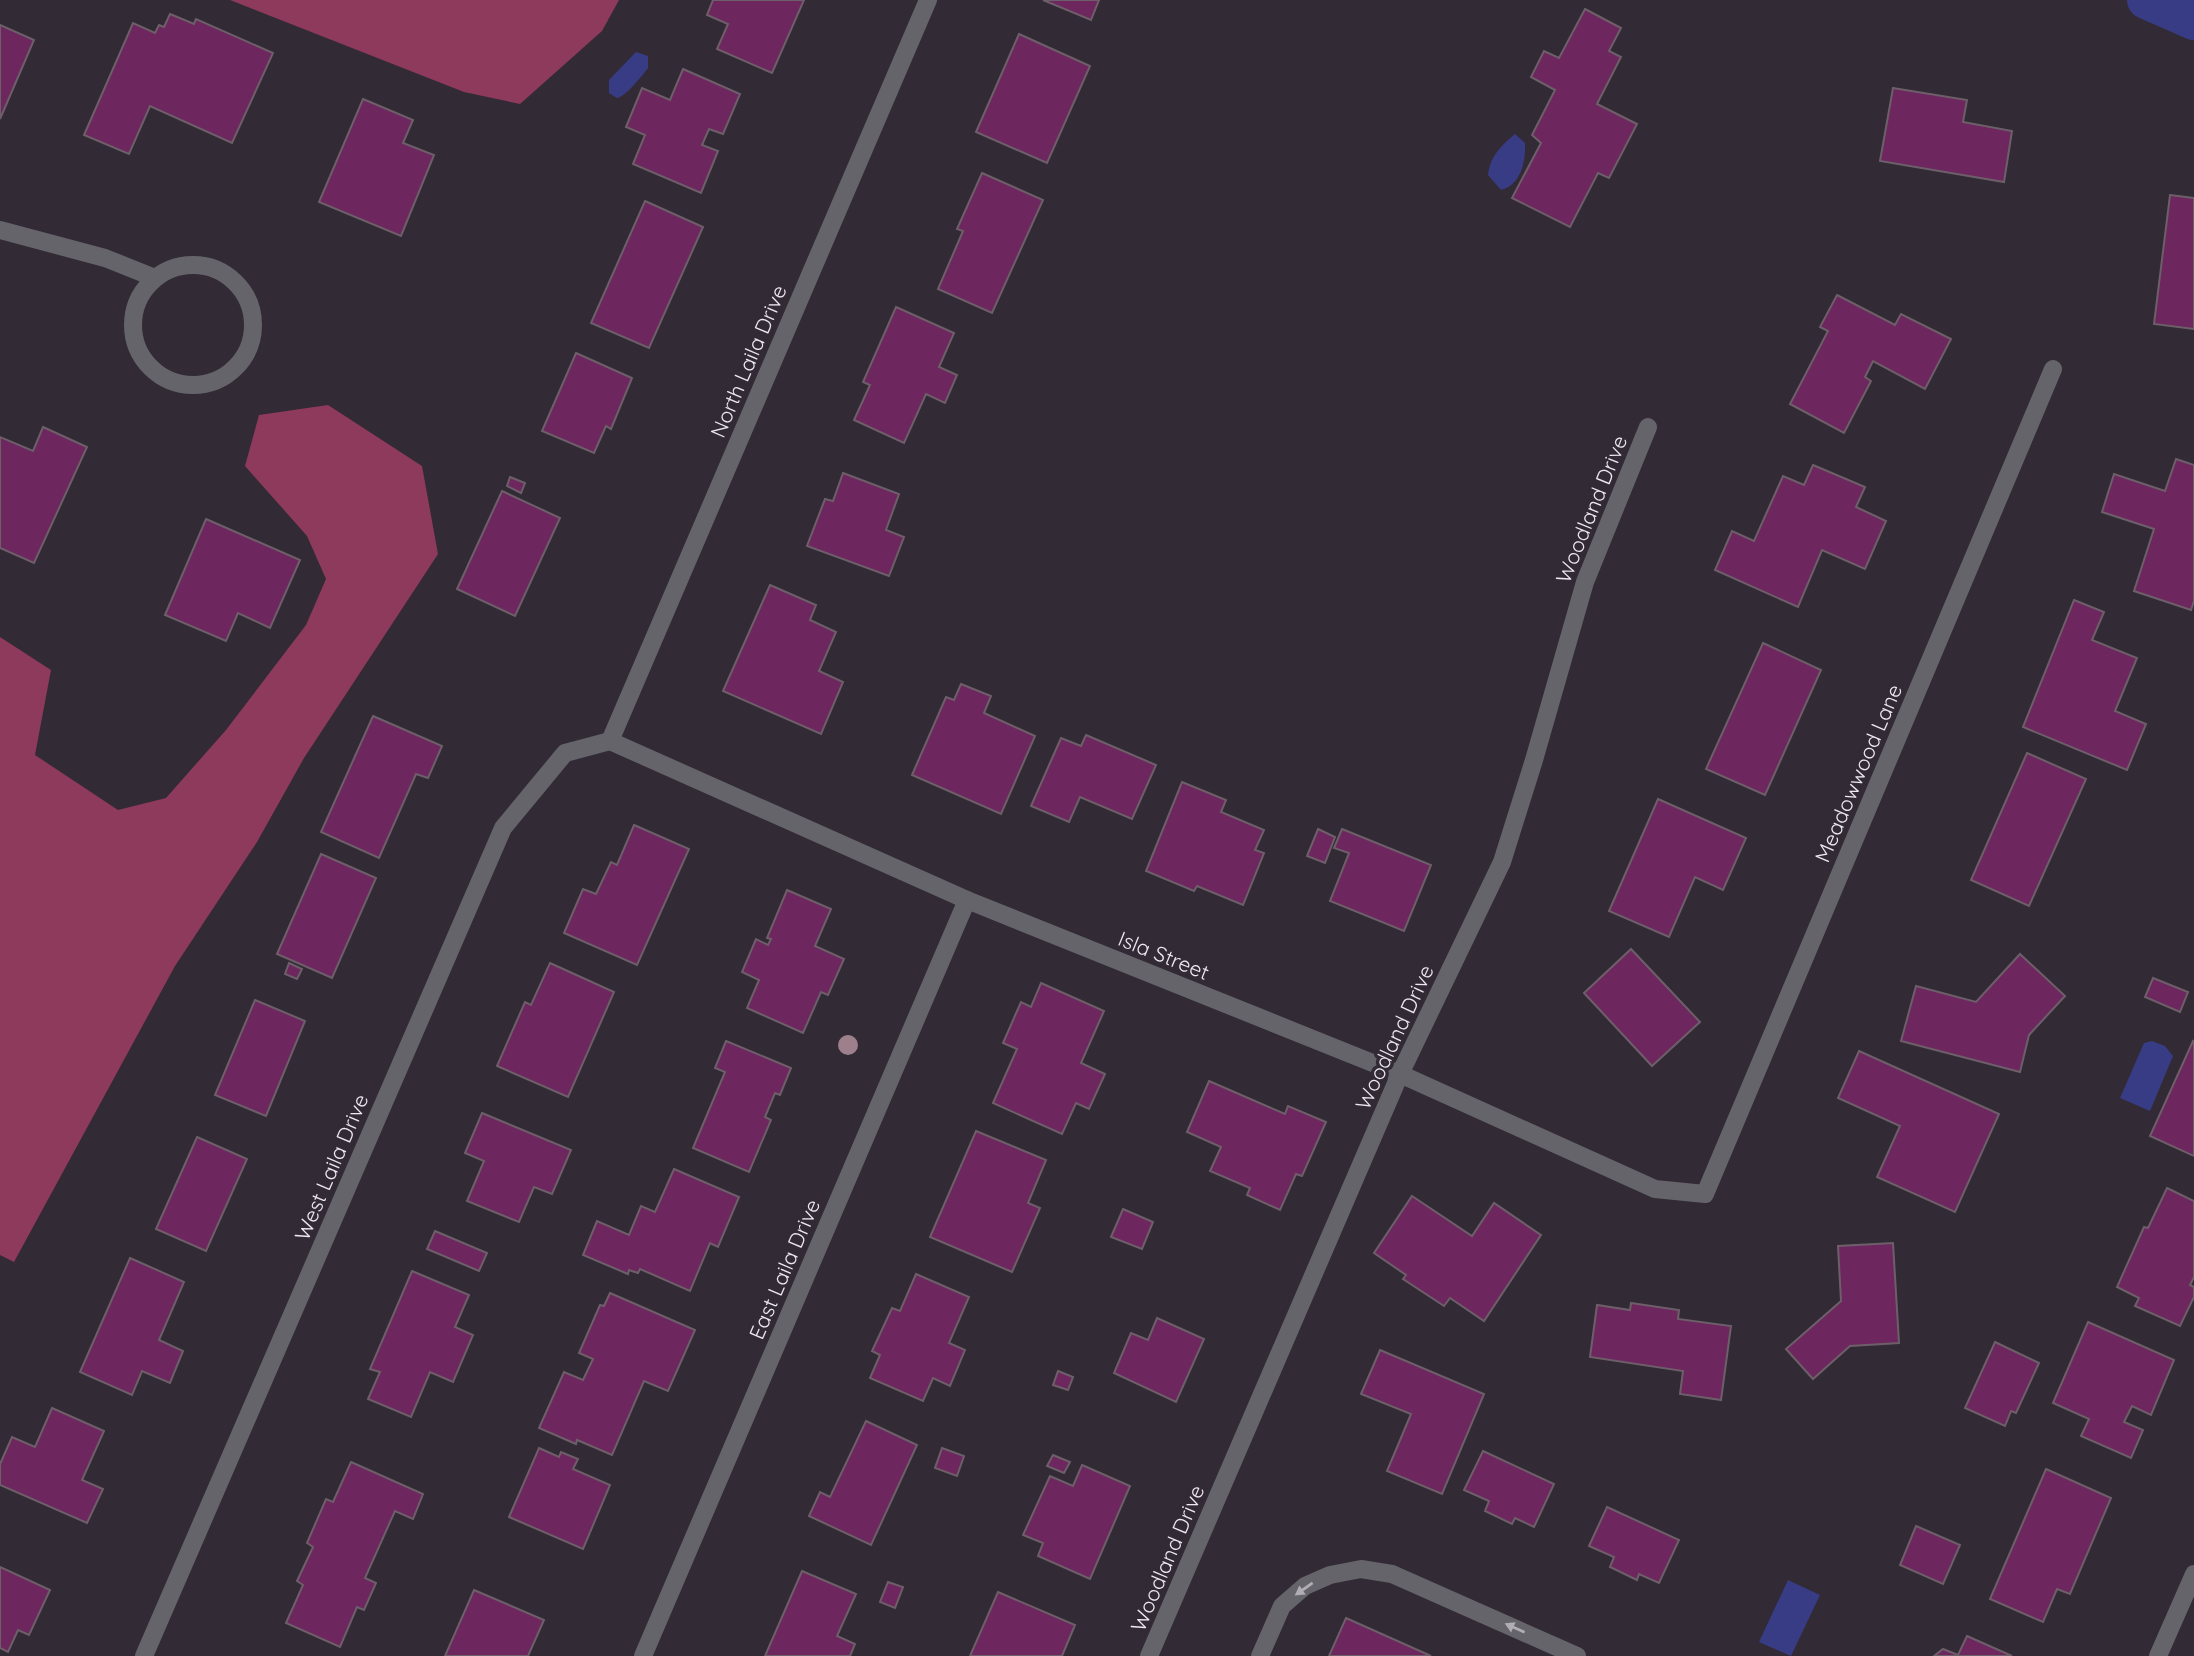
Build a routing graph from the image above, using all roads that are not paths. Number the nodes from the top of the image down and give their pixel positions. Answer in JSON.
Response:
{"nodes":[{"id":1,"x":928,"y":0,"type":"edge"},
{"id":2,"x":0,"y":230,"type":"edge"},
{"id":3,"x":155,"y":278,"type":"junction"},
{"id":4,"x":2053,"y":369,"type":"dead end"},
{"id":5,"x":1648,"y":427,"type":"dead end"},
{"id":6,"x":610,"y":741,"type":"junction"},
{"id":7,"x":967,"y":901,"type":"junction"},
{"id":8,"x":1400,"y":1074,"type":"junction"},
{"id":9,"x":1705,"y":1194,"type":"joint"},
{"id":10,"x":2194,"y":1574,"type":"edge"},
{"id":11,"x":144,"y":1656,"type":"edge"},
{"id":12,"x":643,"y":1656,"type":"edge"},
{"id":13,"x":1149,"y":1656,"type":"edge"},
{"id":14,"x":1260,"y":1656,"type":"edge"},
{"id":15,"x":1577,"y":1656,"type":"edge"},
{"id":16,"x":2158,"y":1656,"type":"edge"}],
"edges":[{"from":1,"to":6,"type":"street","name":"North Laila Drive"},
{"from":2,"to":3,"type":"street"},
{"from":3,"to":3,"type":"street"},
{"from":4,"to":9,"type":"street","name":"Meadowwood Lane"},
{"from":5,"to":8,"type":"street","name":"Woodland Drive"},
{"from":6,"to":7,"type":"street","name":"Isla Street"},
{"from":6,"to":11,"type":"street","name":"West Laila Drive"},
{"from":7,"to":8,"type":"street","name":"Isla Street"},
{"from":7,"to":12,"type":"street","name":"East Laila Drive"},
{"from":8,"to":9,"type":"street","name":"Isla Street"},
{"from":8,"to":13,"type":"street","name":"Woodland Drive"},
{"from":10,"to":16,"type":"street"},
{"from":15,"to":14,"type":"street","one_way":true}]}
